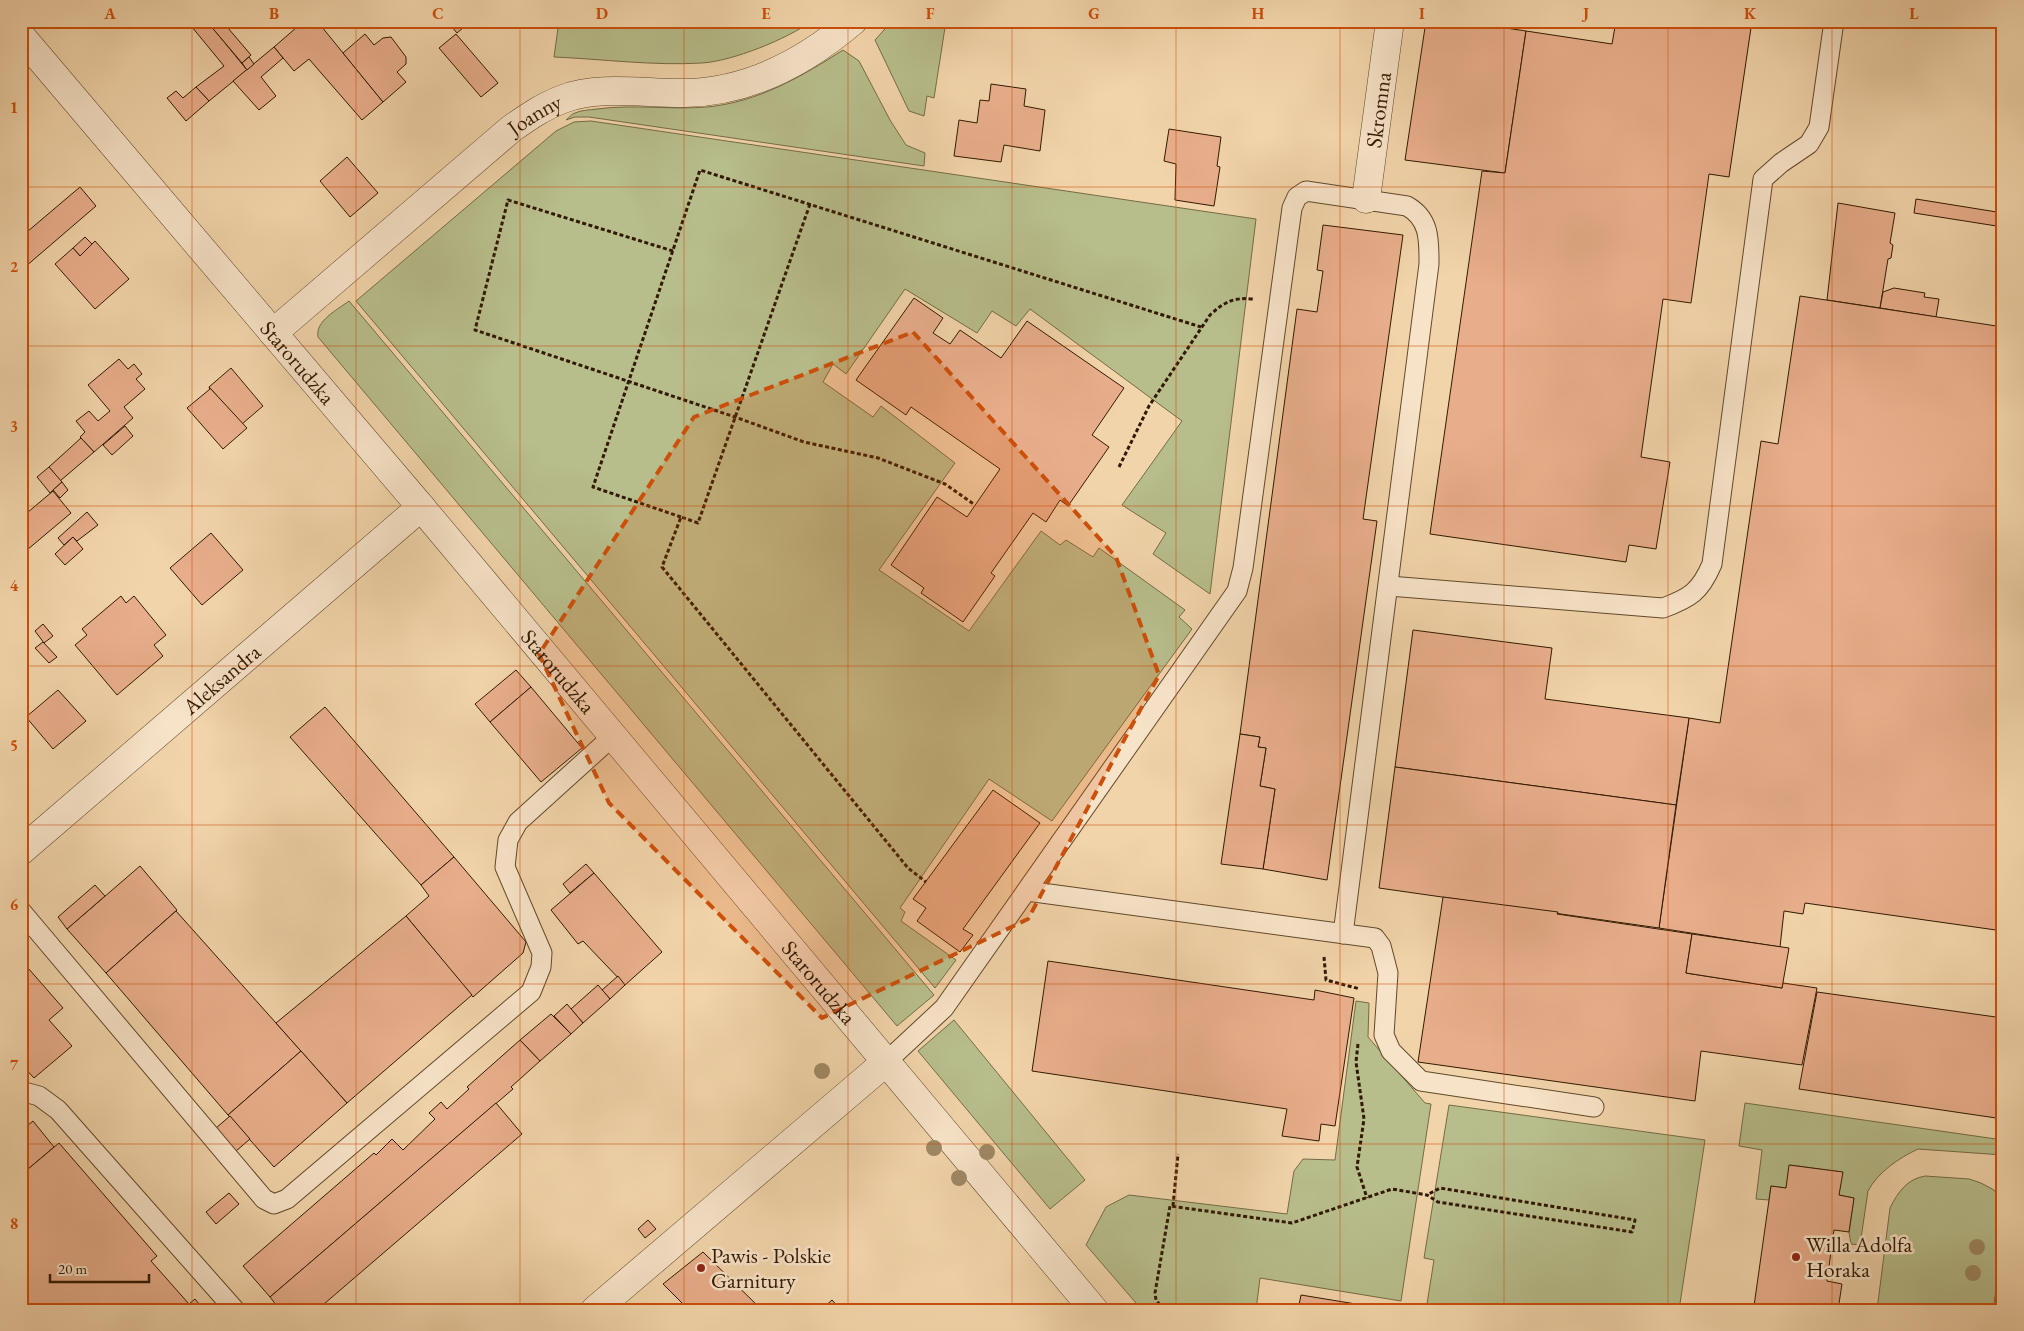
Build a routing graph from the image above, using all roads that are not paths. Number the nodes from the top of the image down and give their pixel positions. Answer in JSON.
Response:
{"nodes":[{"id":1,"x":853,"y":21,"type":"edge"},
{"id":2,"x":1390,"y":21,"type":"edge"},
{"id":3,"x":1834,"y":21,"type":"edge"},
{"id":4,"x":21,"y":36,"type":"edge"},
{"id":5,"x":1366,"y":199,"type":"junction"},
{"id":6,"x":273,"y":333,"type":"junction"},
{"id":7,"x":421,"y":507,"type":"junction"},
{"id":8,"x":1389,"y":586,"type":"junction"},
{"id":9,"x":613,"y":736,"type":"junction"},
{"id":10,"x":21,"y":851,"type":"edge"},
{"id":11,"x":1027,"y":891,"type":"junction"},
{"id":12,"x":21,"y":910,"type":"edge"},
{"id":13,"x":1343,"y":934,"type":"junction"},
{"id":14,"x":886,"y":1062,"type":"junction"},
{"id":15,"x":21,"y":1091,"type":"edge"},
{"id":16,"x":1594,"y":1107,"type":"dead end"},
{"id":17,"x":601,"y":1308,"type":"edge"},
{"id":18,"x":235,"y":1310,"type":"edge"},
{"id":19,"x":1094,"y":1310,"type":"edge"}],
"edges":[{"from":1,"to":6,"type":"street","name":"Joanny"},
{"from":2,"to":5,"type":"street","name":"Skromna"},
{"from":3,"to":8,"type":"lane"},
{"from":4,"to":6,"type":"street","name":"Starorudzka"},
{"from":5,"to":8,"type":"lane"},
{"from":5,"to":11,"type":"lane"},
{"from":6,"to":7,"type":"street","name":"Starorudzka"},
{"from":7,"to":9,"type":"street","name":"Starorudzka"},
{"from":7,"to":10,"type":"street","name":"Aleksandra"},
{"from":8,"to":13,"type":"lane"},
{"from":9,"to":12,"type":"lane"},
{"from":9,"to":14,"type":"street","name":"Starorudzka"},
{"from":11,"to":13,"type":"lane"},
{"from":11,"to":14,"type":"lane"},
{"from":13,"to":16,"type":"lane"},
{"from":14,"to":17,"type":"street"},
{"from":14,"to":19,"type":"street","name":"Starorudzka"},
{"from":15,"to":18,"type":"lane"}]}
